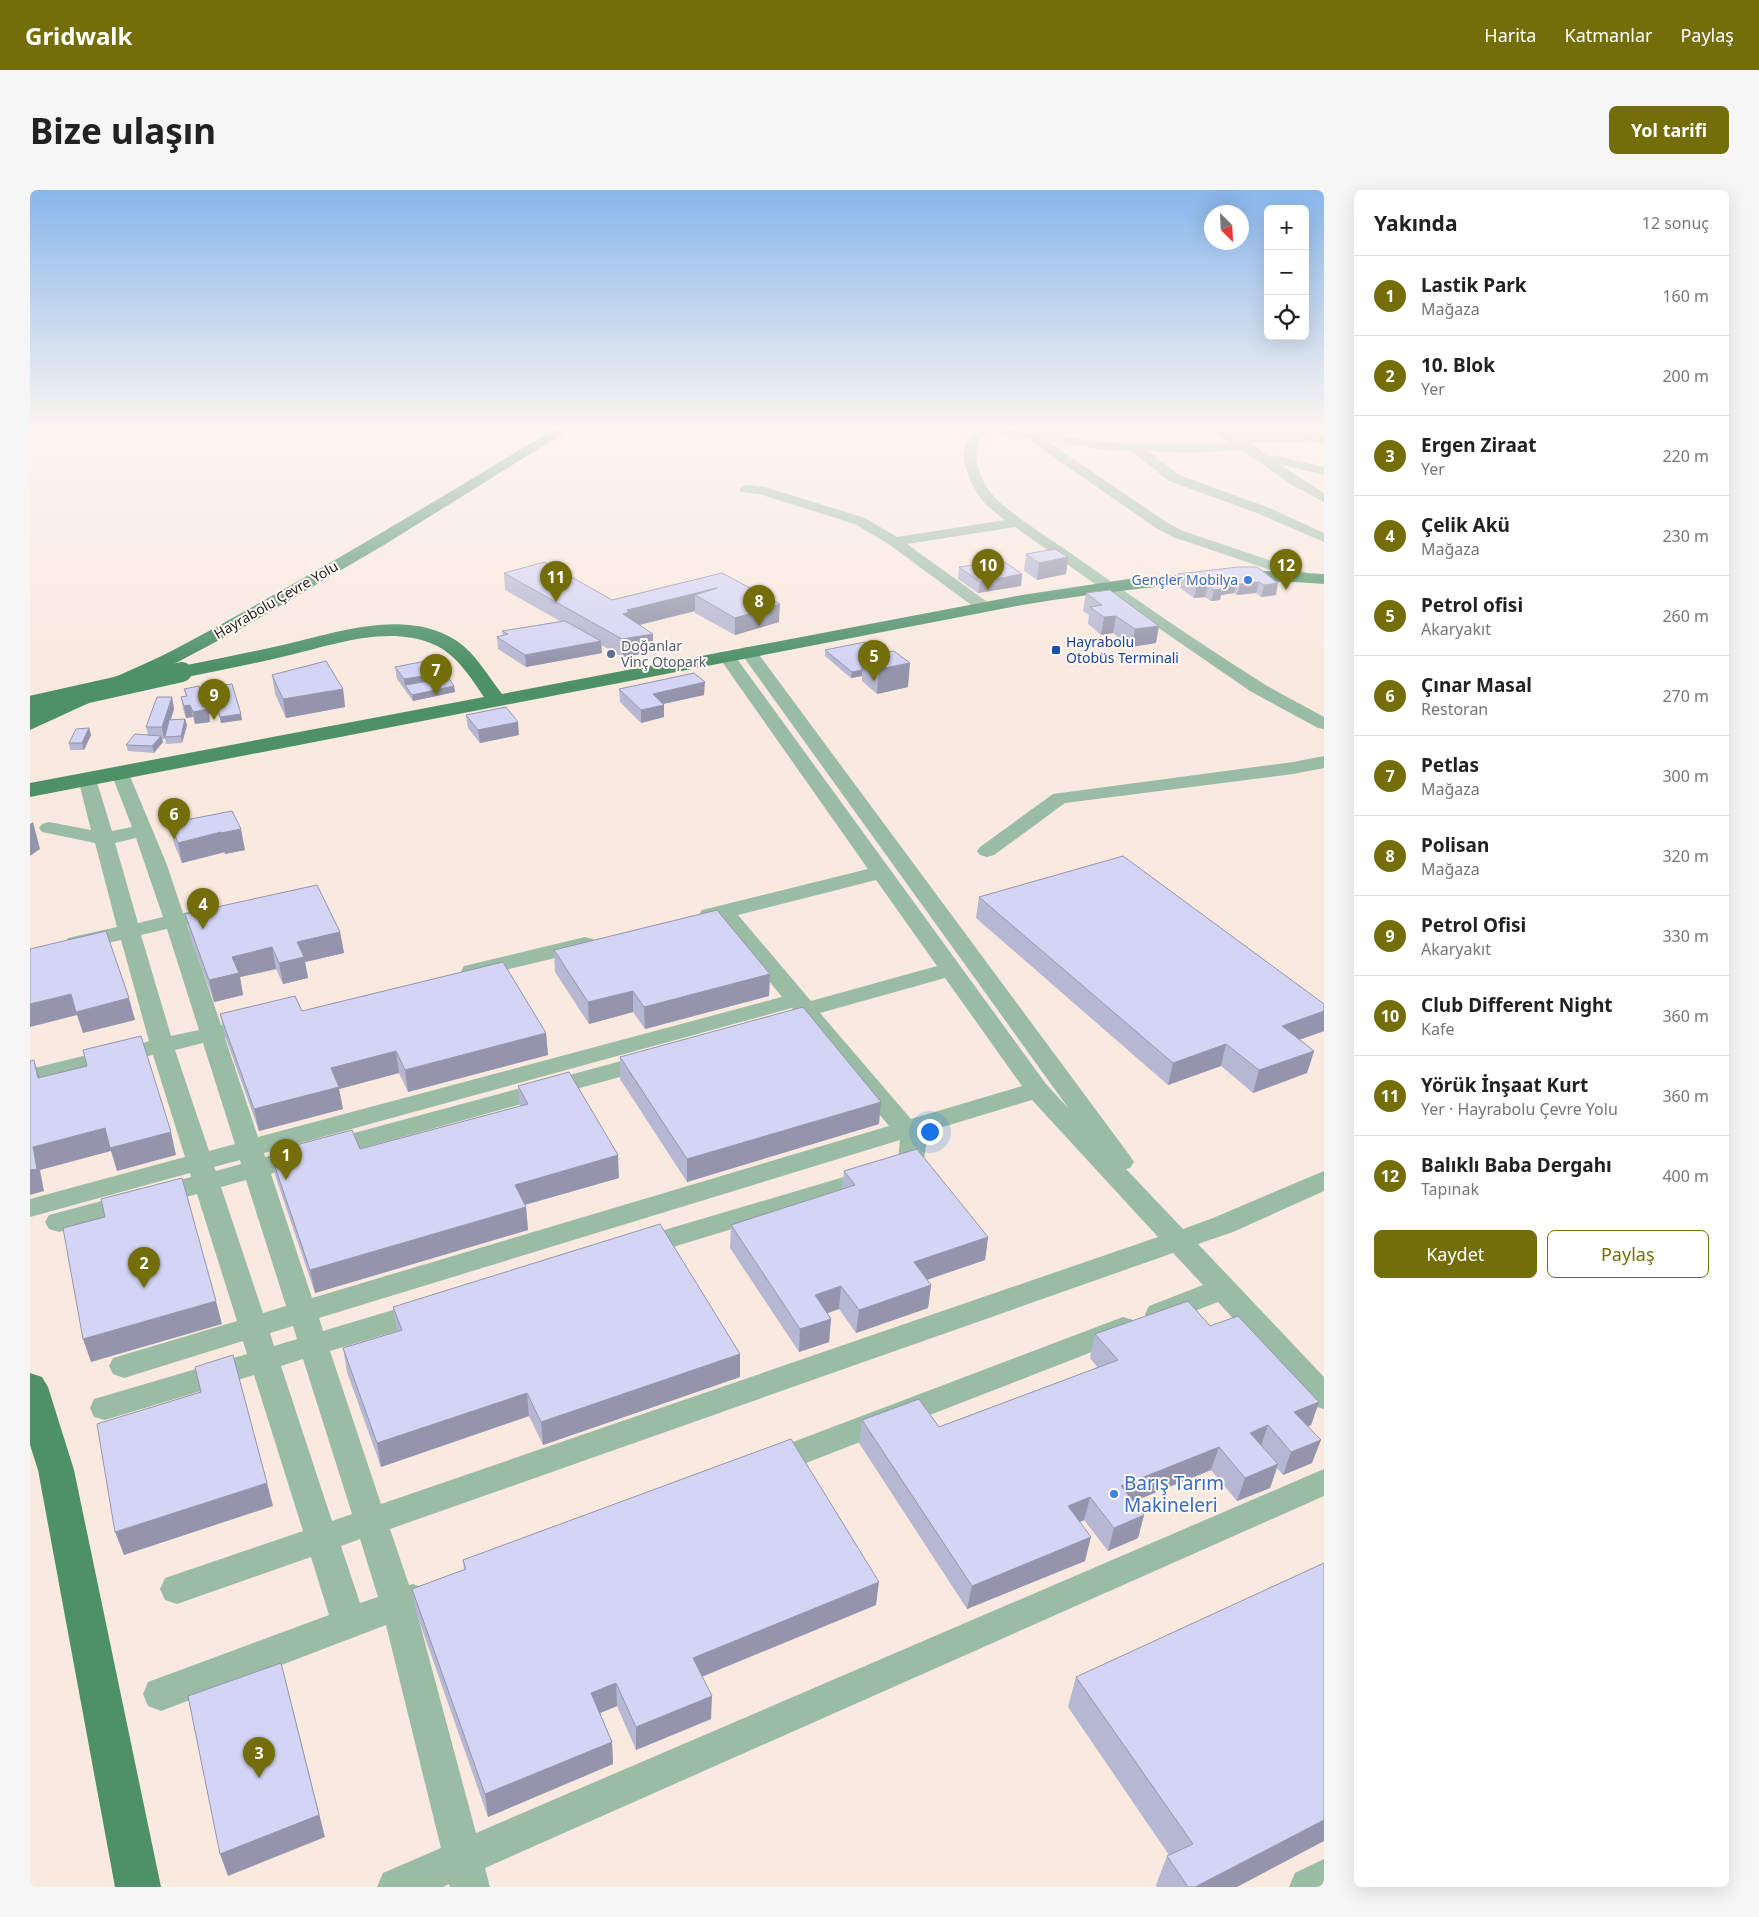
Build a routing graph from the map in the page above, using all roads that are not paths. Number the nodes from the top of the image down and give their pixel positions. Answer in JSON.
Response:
{"nodes":[{"id":1,"x":435,"y":507,"type":"edge"},
{"id":2,"x":815,"y":507,"type":"edge"},
{"id":3,"x":999,"y":507,"type":"edge"},
{"id":4,"x":1134,"y":507,"type":"edge"},
{"id":5,"x":1254,"y":507,"type":"edge"},
{"id":6,"x":1017,"y":522,"type":"junction"},
{"id":7,"x":1324,"y":538,"type":"edge"},
{"id":8,"x":894,"y":542,"type":"junction"},
{"id":9,"x":1306,"y":577,"type":"junction"},
{"id":10,"x":1324,"y":580,"type":"edge"},
{"id":11,"x":1107,"y":586,"type":"junction"},
{"id":12,"x":984,"y":607,"type":"junction"},
{"id":13,"x":748,"y":652,"type":"junction"},
{"id":14,"x":726,"y":656,"type":"junction"},
{"id":15,"x":496,"y":700,"type":"junction"},
{"id":16,"x":30,"y":706,"type":"edge"},
{"id":17,"x":30,"y":724,"type":"edge"},
{"id":18,"x":1324,"y":724,"type":"edge"},
{"id":19,"x":1324,"y":762,"type":"edge"},
{"id":20,"x":120,"y":772,"type":"junction"},
{"id":21,"x":87,"y":779,"type":"junction"},
{"id":22,"x":30,"y":790,"type":"edge"},
{"id":23,"x":49,"y":828,"type":"dead end"},
{"id":24,"x":144,"y":831,"type":"junction"},
{"id":25,"x":104,"y":839,"type":"junction"},
{"id":26,"x":986,"y":851,"type":"dead end"},
{"id":27,"x":881,"y":872,"type":"junction"},
{"id":28,"x":724,"y":912,"type":"junction"},
{"id":29,"x":212,"y":914,"type":"edge"},
{"id":30,"x":689,"y":920,"type":"edge"},
{"id":31,"x":175,"y":922,"type":"junction"},
{"id":32,"x":130,"y":932,"type":"junction"},
{"id":33,"x":604,"y":940,"type":"edge"},
{"id":34,"x":52,"y":949,"type":"edge"},
{"id":35,"x":950,"y":969,"type":"junction"},
{"id":36,"x":452,"y":976,"type":"edge"},
{"id":37,"x":804,"y":1009,"type":"junction"},
{"id":38,"x":250,"y":1024,"type":"edge"},
{"id":39,"x":212,"y":1034,"type":"junction"},
{"id":40,"x":162,"y":1045,"type":"junction"},
{"id":41,"x":30,"y":1077,"type":"edge"},
{"id":42,"x":1037,"y":1090,"type":"junction"},
{"id":43,"x":906,"y":1130,"type":"junction"},
{"id":44,"x":252,"y":1158,"type":"junction"},
{"id":45,"x":203,"y":1172,"type":"junction"},
{"id":46,"x":1324,"y":1180,"type":"edge"},
{"id":47,"x":30,"y":1208,"type":"edge"},
{"id":48,"x":59,"y":1222,"type":"dead end"},
{"id":49,"x":1178,"y":1241,"type":"junction"},
{"id":50,"x":615,"y":1254,"type":"edge"},
{"id":51,"x":1223,"y":1289,"type":"junction"},
{"id":52,"x":445,"y":1306,"type":"edge"},
{"id":53,"x":303,"y":1312,"type":"junction"},
{"id":54,"x":254,"y":1327,"type":"junction"},
{"id":55,"x":314,"y":1345,"type":"junction"},
{"id":56,"x":264,"y":1360,"type":"junction"},
{"id":57,"x":124,"y":1366,"type":"dead end"},
{"id":58,"x":30,"y":1387,"type":"edge"},
{"id":59,"x":1324,"y":1397,"type":"edge"},
{"id":60,"x":105,"y":1408,"type":"dead end"},
{"id":61,"x":740,"y":1475,"type":"edge"},
{"id":62,"x":1324,"y":1482,"type":"edge"},
{"id":63,"x":371,"y":1522,"type":"junction"},
{"id":64,"x":322,"y":1539,"type":"junction"},
{"id":65,"x":444,"y":1587,"type":"edge"},
{"id":66,"x":177,"y":1589,"type":"dead end"},
{"id":67,"x":398,"y":1604,"type":"junction"},
{"id":68,"x":350,"y":1623,"type":"junction"},
{"id":69,"x":161,"y":1694,"type":"dead end"},
{"id":70,"x":466,"y":1873,"type":"edge"},
{"id":71,"x":1324,"y":1879,"type":"edge"},
{"id":72,"x":138,"y":1887,"type":"edge"},
{"id":73,"x":397,"y":1887,"type":"edge"},
{"id":74,"x":1309,"y":1887,"type":"edge"}],
"edges":[{"from":1,"to":17,"type":"main road","name":"Hayrabolu Çevre Yolu"},
{"from":2,"to":8,"type":"street"},
{"from":3,"to":6,"type":"street"},
{"from":4,"to":9,"type":"street"},
{"from":5,"to":7,"type":"street"},
{"from":6,"to":8,"type":"street"},
{"from":6,"to":11,"type":"street"},
{"from":8,"to":12,"type":"street"},
{"from":9,"to":10,"type":"main road"},
{"from":9,"to":11,"type":"main road"},
{"from":11,"to":12,"type":"main road"},
{"from":11,"to":18,"type":"street"},
{"from":12,"to":13,"type":"main road"},
{"from":13,"to":14,"type":"main road"},
{"from":13,"to":49,"type":"street"},
{"from":14,"to":15,"type":"main road"},
{"from":14,"to":27,"type":"street"},
{"from":15,"to":16,"type":"main road","bridge":true},
{"from":15,"to":20,"type":"main road"},
{"from":19,"to":26,"type":"street"},
{"from":20,"to":21,"type":"main road"},
{"from":20,"to":24,"type":"street"},
{"from":21,"to":22,"type":"main road"},
{"from":21,"to":25,"type":"street"},
{"from":23,"to":25,"type":"street"},
{"from":24,"to":25,"type":"street"},
{"from":24,"to":31,"type":"street"},
{"from":25,"to":32,"type":"street"},
{"from":27,"to":28,"type":"street"},
{"from":27,"to":35,"type":"street"},
{"from":28,"to":30,"type":"street"},
{"from":28,"to":37,"type":"street"},
{"from":29,"to":31,"type":"street"},
{"from":31,"to":32,"type":"street"},
{"from":31,"to":39,"type":"street"},
{"from":32,"to":34,"type":"street"},
{"from":32,"to":40,"type":"street"},
{"from":33,"to":36,"type":"street"},
{"from":35,"to":37,"type":"street"},
{"from":35,"to":42,"type":"street"},
{"from":37,"to":43,"type":"street"},
{"from":37,"to":44,"type":"street"},
{"from":38,"to":39,"type":"street"},
{"from":39,"to":40,"type":"street"},
{"from":39,"to":44,"type":"street"},
{"from":40,"to":41,"type":"street"},
{"from":40,"to":45,"type":"street"},
{"from":42,"to":43,"type":"street"},
{"from":42,"to":49,"type":"street"},
{"from":43,"to":50,"type":"street"},
{"from":43,"to":53,"type":"street"},
{"from":44,"to":45,"type":"street"},
{"from":44,"to":53,"type":"street"},
{"from":45,"to":47,"type":"street"},
{"from":45,"to":48,"type":"street"},
{"from":45,"to":54,"type":"street"},
{"from":46,"to":49,"type":"street"},
{"from":49,"to":51,"type":"street"},
{"from":49,"to":63,"type":"street"},
{"from":51,"to":59,"type":"street"},
{"from":51,"to":61,"type":"street"},
{"from":52,"to":55,"type":"street"},
{"from":53,"to":54,"type":"street"},
{"from":53,"to":55,"type":"street"},
{"from":54,"to":56,"type":"street"},
{"from":54,"to":57,"type":"street"},
{"from":55,"to":56,"type":"street"},
{"from":55,"to":63,"type":"street"},
{"from":56,"to":60,"type":"street"},
{"from":56,"to":64,"type":"street"},
{"from":58,"to":72,"type":"main road"},
{"from":62,"to":70,"type":"street"},
{"from":63,"to":64,"type":"street"},
{"from":63,"to":67,"type":"street"},
{"from":64,"to":66,"type":"street"},
{"from":64,"to":68,"type":"street"},
{"from":65,"to":67,"type":"street"},
{"from":67,"to":68,"type":"street"},
{"from":67,"to":70,"type":"street"},
{"from":68,"to":69,"type":"street"},
{"from":70,"to":73,"type":"street"},
{"from":71,"to":74,"type":"street"}]}
